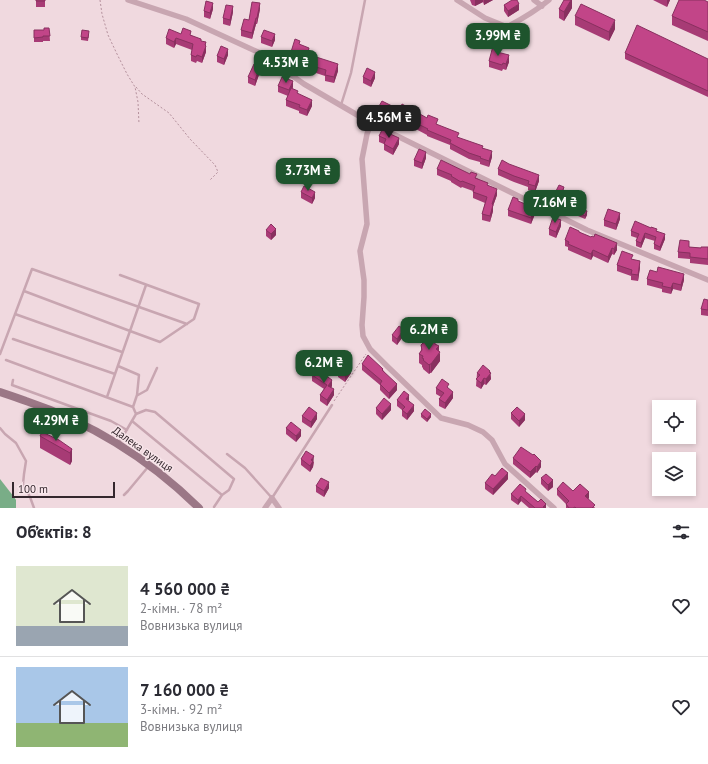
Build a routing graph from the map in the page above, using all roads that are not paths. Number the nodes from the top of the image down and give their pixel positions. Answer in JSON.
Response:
{"nodes":[{"id":1,"x":128,"y":0,"type":"edge"},
{"id":2,"x":365,"y":0,"type":"edge"},
{"id":3,"x":456,"y":0,"type":"edge"},
{"id":4,"x":534,"y":0,"type":"edge"},
{"id":5,"x":549,"y":0,"type":"edge"},
{"id":6,"x":542,"y":6,"type":"junction"},
{"id":7,"x":341,"y":105,"type":"junction"},
{"id":8,"x":371,"y":123,"type":"junction"},
{"id":9,"x":120,"y":275,"type":"dead end"},
{"id":10,"x":708,"y":280,"type":"edge"},
{"id":11,"x":146,"y":285,"type":"junction"},
{"id":12,"x":24,"y":291,"type":"junction"},
{"id":13,"x":138,"y":306,"type":"junction"},
{"id":14,"x":15,"y":314,"type":"junction"},
{"id":15,"x":187,"y":324,"type":"junction"},
{"id":16,"x":130,"y":331,"type":"junction"},
{"id":17,"x":13,"y":339,"type":"dead end"},
{"id":18,"x":122,"y":352,"type":"junction"},
{"id":19,"x":0,"y":354,"type":"edge"},
{"id":20,"x":6,"y":360,"type":"dead end"},
{"id":21,"x":118,"y":366,"type":"junction"},
{"id":22,"x":157,"y":368,"type":"dead end"},
{"id":23,"x":115,"y":374,"type":"junction"},
{"id":24,"x":13,"y":380,"type":"dead end"},
{"id":25,"x":0,"y":392,"type":"edge"},
{"id":26,"x":137,"y":395,"type":"junction"},
{"id":27,"x":107,"y":397,"type":"junction"},
{"id":28,"x":332,"y":404,"type":"road end"},
{"id":29,"x":134,"y":407,"type":"junction"},
{"id":30,"x":136,"y":414,"type":"junction"},
{"id":31,"x":132,"y":421,"type":"junction"},
{"id":32,"x":0,"y":428,"type":"edge"},
{"id":33,"x":127,"y":430,"type":"junction"},
{"id":34,"x":119,"y":444,"type":"junction"},
{"id":35,"x":227,"y":454,"type":"dead end"},
{"id":36,"x":149,"y":465,"type":"junction"},
{"id":37,"x":124,"y":495,"type":"dead end"},
{"id":38,"x":222,"y":496,"type":"junction"},
{"id":39,"x":272,"y":498,"type":"junction"},
{"id":40,"x":214,"y":507,"type":"dead end"},
{"id":41,"x":34,"y":508,"type":"edge"},
{"id":42,"x":199,"y":508,"type":"edge"},
{"id":43,"x":265,"y":508,"type":"edge"},
{"id":44,"x":279,"y":508,"type":"edge"},
{"id":45,"x":554,"y":508,"type":"edge"}],
"edges":[{"from":1,"to":7,"type":"street"},
{"from":2,"to":7,"type":"lane"},
{"from":3,"to":6,"type":"street"},
{"from":4,"to":6,"type":"street"},
{"from":5,"to":6,"type":"street"},
{"from":7,"to":8,"type":"street"},
{"from":8,"to":10,"type":"street"},
{"from":8,"to":45,"type":"street"},
{"from":9,"to":11,"type":"lane"},
{"from":11,"to":13,"type":"lane"},
{"from":11,"to":15,"type":"lane"},
{"from":12,"to":13,"type":"lane"},
{"from":12,"to":14,"type":"lane"},
{"from":12,"to":16,"type":"lane"},
{"from":13,"to":15,"type":"lane"},
{"from":13,"to":16,"type":"lane"},
{"from":14,"to":18,"type":"lane"},
{"from":14,"to":19,"type":"lane"},
{"from":15,"to":16,"type":"lane"},
{"from":16,"to":18,"type":"lane"},
{"from":17,"to":23,"type":"lane"},
{"from":18,"to":21,"type":"lane"},
{"from":20,"to":27,"type":"lane"},
{"from":21,"to":23,"type":"lane"},
{"from":21,"to":26,"type":"lane"},
{"from":22,"to":26,"type":"lane"},
{"from":23,"to":27,"type":"lane"},
{"from":24,"to":33,"type":"lane"},
{"from":25,"to":34,"type":"street","name":"Далека вулиця"},
{"from":26,"to":29,"type":"lane"},
{"from":27,"to":29,"type":"lane"},
{"from":28,"to":39,"type":"lane"},
{"from":29,"to":30,"type":"lane"},
{"from":30,"to":31,"type":"lane"},
{"from":30,"to":38,"type":"lane"},
{"from":31,"to":33,"type":"lane"},
{"from":31,"to":38,"type":"lane"},
{"from":32,"to":41,"type":"lane"},
{"from":33,"to":34,"type":"lane"},
{"from":34,"to":36,"type":"street","name":"Далека вулиця"},
{"from":35,"to":39,"type":"lane"},
{"from":36,"to":37,"type":"lane"},
{"from":36,"to":42,"type":"street","name":"Далека вулиця"},
{"from":38,"to":40,"type":"lane"},
{"from":39,"to":43,"type":"street"},
{"from":39,"to":44,"type":"street"}]}
